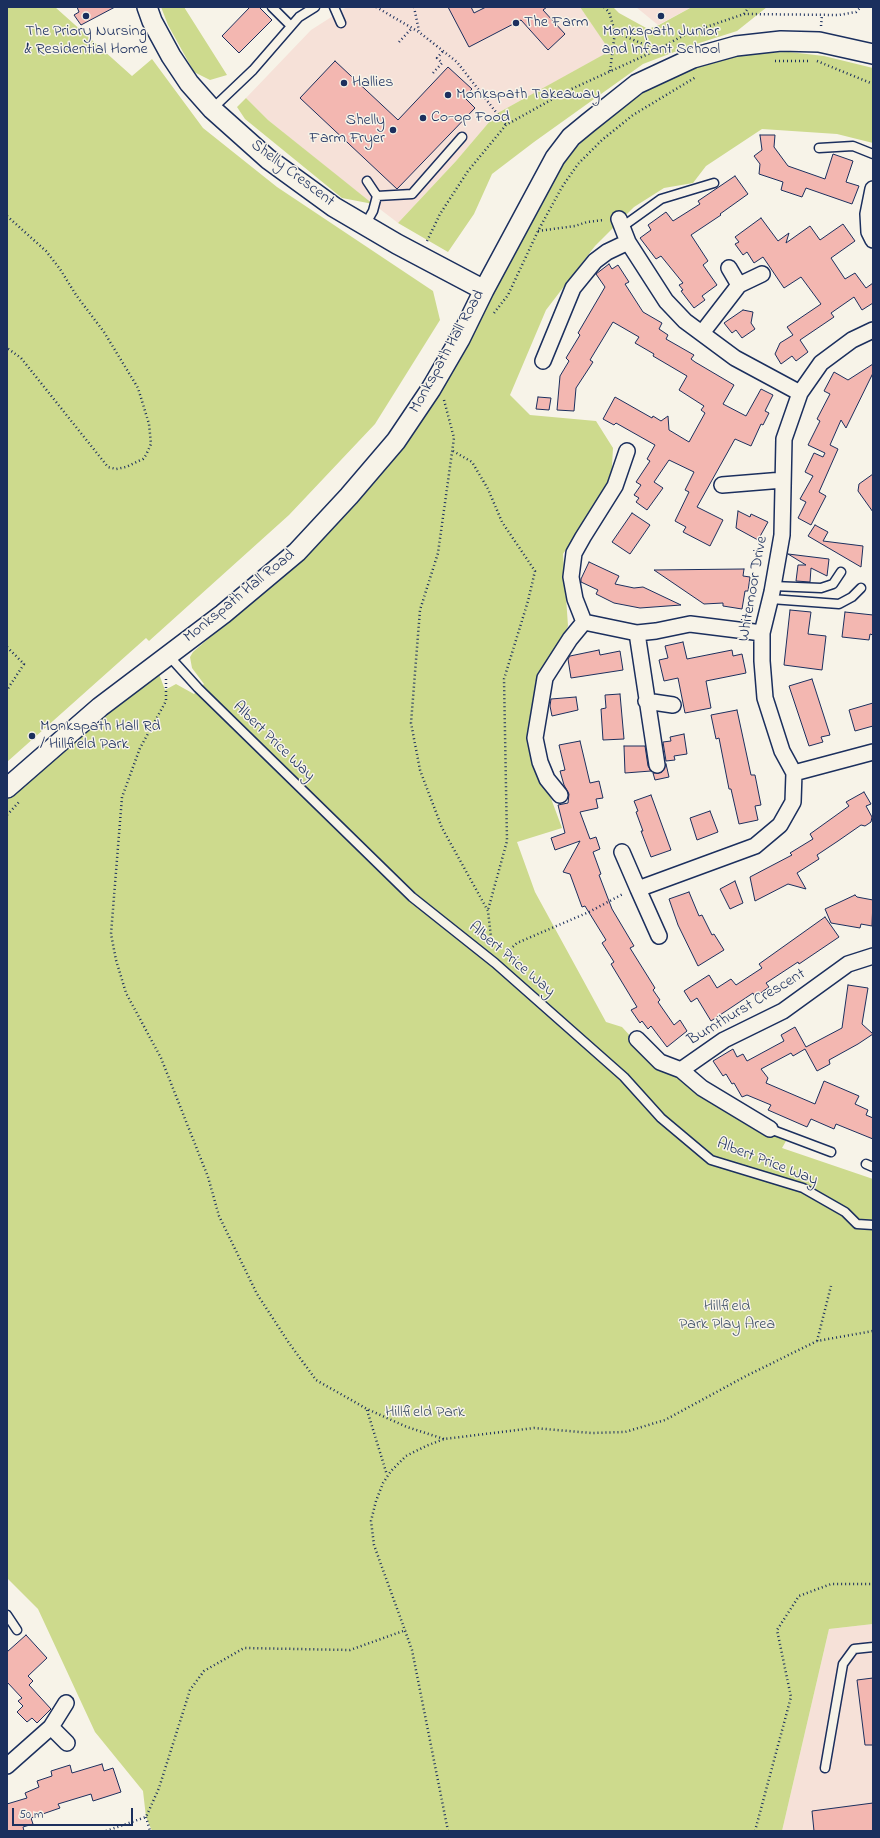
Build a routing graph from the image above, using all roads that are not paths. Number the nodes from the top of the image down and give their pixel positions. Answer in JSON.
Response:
{"nodes":[{"id":1,"x":147,"y":7,"type":"edge"},
{"id":2,"x":272,"y":7,"type":"edge"},
{"id":3,"x":315,"y":7,"type":"edge"},
{"id":4,"x":334,"y":7,"type":"edge"},
{"id":5,"x":341,"y":24,"type":"dead end"},
{"id":6,"x":291,"y":26,"type":"junction"},
{"id":7,"x":873,"y":54,"type":"edge"},
{"id":8,"x":212,"y":109,"type":"junction"},
{"id":9,"x":462,"y":137,"type":"dead end"},
{"id":10,"x":819,"y":148,"type":"dead end"},
{"id":11,"x":873,"y":154,"type":"edge"},
{"id":12,"x":367,"y":181,"type":"dead end"},
{"id":13,"x":714,"y":183,"type":"dead end"},
{"id":14,"x":873,"y":189,"type":"edge"},
{"id":15,"x":377,"y":196,"type":"junction"},
{"id":16,"x":621,"y":223,"type":"joint"},
{"id":17,"x":365,"y":225,"type":"junction"},
{"id":18,"x":873,"y":240,"type":"edge"},
{"id":19,"x":628,"y":242,"type":"junction"},
{"id":20,"x":729,"y":268,"type":"dead end"},
{"id":21,"x":762,"y":274,"type":"dead end"},
{"id":22,"x":739,"y":285,"type":"junction"},
{"id":23,"x":484,"y":290,"type":"junction"},
{"id":24,"x":873,"y":330,"type":"edge"},
{"id":25,"x":702,"y":333,"type":"junction"},
{"id":26,"x":543,"y":361,"type":"dead end"},
{"id":27,"x":800,"y":393,"type":"junction"},
{"id":28,"x":628,"y":451,"type":"dead end"},
{"id":29,"x":783,"y":480,"type":"junction"},
{"id":30,"x":722,"y":485,"type":"dead end"},
{"id":31,"x":841,"y":572,"type":"dead end"},
{"id":32,"x":861,"y":588,"type":"dead end"},
{"id":33,"x":772,"y":592,"type":"junction"},
{"id":34,"x":584,"y":622,"type":"junction"},
{"id":35,"x":637,"y":633,"type":"junction"},
{"id":36,"x":762,"y":633,"type":"junction"},
{"id":37,"x":168,"y":655,"type":"junction"},
{"id":38,"x":646,"y":702,"type":"junction"},
{"id":39,"x":674,"y":705,"type":"dead end"},
{"id":40,"x":873,"y":752,"type":"edge"},
{"id":41,"x":657,"y":765,"type":"dead end"},
{"id":42,"x":794,"y":773,"type":"junction"},
{"id":43,"x":7,"y":788,"type":"edge"},
{"id":44,"x":560,"y":795,"type":"dead end"},
{"id":45,"x":622,"y":852,"type":"dead end"},
{"id":46,"x":638,"y":888,"type":"junction"},
{"id":47,"x":659,"y":936,"type":"dead end"},
{"id":48,"x":873,"y":956,"type":"edge"},
{"id":49,"x":637,"y":1039,"type":"dead end"},
{"id":50,"x":681,"y":1070,"type":"junction"},
{"id":51,"x":770,"y":1130,"type":"joint"},
{"id":52,"x":831,"y":1152,"type":"dead end"},
{"id":53,"x":857,"y":1224,"type":"junction"},
{"id":54,"x":873,"y":1225,"type":"edge"},
{"id":55,"x":852,"y":1231,"type":"dead end"},
{"id":56,"x":7,"y":1615,"type":"edge"},
{"id":57,"x":17,"y":1630,"type":"dead end"},
{"id":58,"x":873,"y":1647,"type":"edge"},
{"id":59,"x":66,"y":1703,"type":"dead end"},
{"id":60,"x":51,"y":1727,"type":"junction"},
{"id":61,"x":67,"y":1743,"type":"dead end"},
{"id":62,"x":7,"y":1766,"type":"edge"},
{"id":63,"x":825,"y":1768,"type":"dead end"}],
"edges":[{"from":1,"to":8,"type":"street","name":"Shelly Crescent"},
{"from":2,"to":6,"type":"lane"},
{"from":3,"to":6,"type":"lane"},
{"from":4,"to":5,"type":"lane"},
{"from":6,"to":8,"type":"lane"},
{"from":7,"to":23,"type":"street","name":"Monkspath Hall Road"},
{"from":8,"to":17,"type":"street","name":"Shelly Crescent"},
{"from":9,"to":15,"type":"lane"},
{"from":10,"to":11,"type":"lane"},
{"from":12,"to":15,"type":"lane"},
{"from":13,"to":16,"type":"lane"},
{"from":14,"to":18,"type":"street"},
{"from":15,"to":17,"type":"lane"},
{"from":16,"to":19,"type":"street"},
{"from":17,"to":23,"type":"street","name":"Shelly Crescent"},
{"from":19,"to":25,"type":"street"},
{"from":19,"to":26,"type":"street"},
{"from":20,"to":22,"type":"street"},
{"from":21,"to":22,"type":"street"},
{"from":22,"to":25,"type":"street"},
{"from":23,"to":37,"type":"street","name":"Monkspath Hall Road"},
{"from":24,"to":27,"type":"street","name":"Whitemoor Drive"},
{"from":25,"to":27,"type":"street"},
{"from":27,"to":29,"type":"street","name":"Whitemoor Drive"},
{"from":28,"to":34,"type":"street"},
{"from":29,"to":30,"type":"street"},
{"from":29,"to":33,"type":"street","name":"Whitemoor Drive"},
{"from":31,"to":33,"type":"lane"},
{"from":32,"to":33,"type":"lane"},
{"from":33,"to":36,"type":"street","name":"Whitemoor Drive"},
{"from":34,"to":35,"type":"street"},
{"from":34,"to":44,"type":"street"},
{"from":35,"to":36,"type":"street"},
{"from":35,"to":38,"type":"street"},
{"from":36,"to":42,"type":"street","name":"Whitemoor Drive"},
{"from":37,"to":43,"type":"street","name":"Monkspath Hall Road"},
{"from":37,"to":53,"type":"lane","name":"Albert Price Way"},
{"from":38,"to":39,"type":"street"},
{"from":38,"to":41,"type":"street"},
{"from":40,"to":42,"type":"street"},
{"from":42,"to":46,"type":"street"},
{"from":45,"to":46,"type":"street"},
{"from":46,"to":47,"type":"street"},
{"from":48,"to":50,"type":"street","name":"Burnthurst Crescent"},
{"from":49,"to":50,"type":"street","name":"Burnthurst Crescent"},
{"from":50,"to":51,"type":"street","name":"Burnthurst Crescent"},
{"from":51,"to":52,"type":"lane"},
{"from":53,"to":54,"type":"lane"},
{"from":53,"to":55,"type":"lane"},
{"from":56,"to":57,"type":"lane"},
{"from":58,"to":63,"type":"lane"},
{"from":59,"to":60,"type":"street"},
{"from":60,"to":61,"type":"street"},
{"from":60,"to":62,"type":"street"}]}
